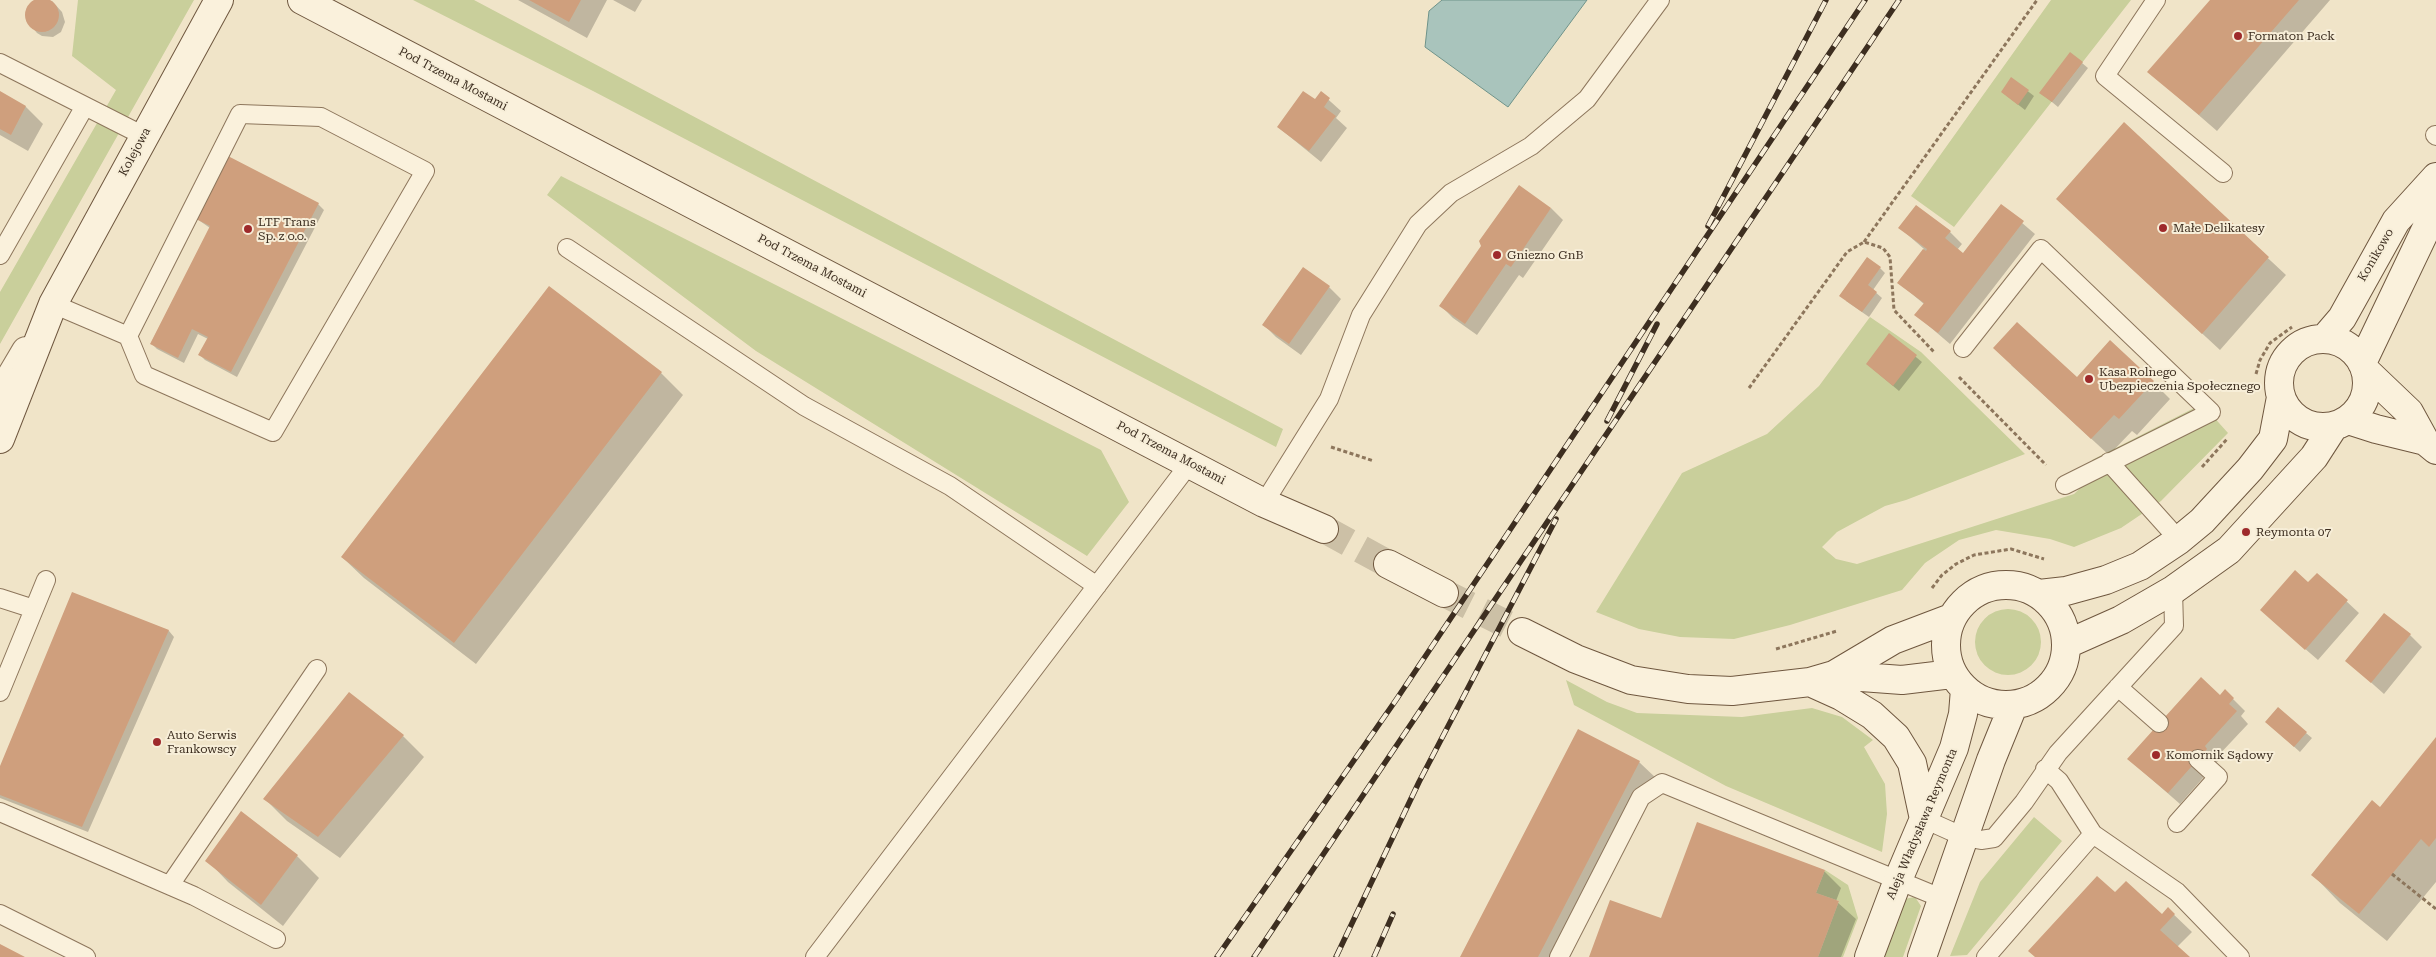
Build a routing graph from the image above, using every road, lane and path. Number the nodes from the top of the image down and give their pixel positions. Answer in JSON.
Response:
{"nodes":[{"id":1,"x":219,"y":0,"type":"edge"},
{"id":2,"x":302,"y":0,"type":"edge"},
{"id":3,"x":1660,"y":0,"type":"edge"},
{"id":4,"x":2037,"y":0,"type":"edge"},
{"id":5,"x":2156,"y":0,"type":"edge"},
{"id":6,"x":0,"y":63,"type":"edge"},
{"id":7,"x":85,"y":106,"type":"junction"},
{"id":8,"x":144,"y":136,"type":"junction"},
{"id":9,"x":2223,"y":173,"type":"dead end"},
{"id":10,"x":2436,"y":177,"type":"edge"},
{"id":11,"x":2434,"y":220,"type":"edge"},
{"id":12,"x":2396,"y":221,"type":"junction"},
{"id":13,"x":1864,"y":242,"type":"junction"},
{"id":14,"x":566,"y":248,"type":"dead end"},
{"id":15,"x":0,"y":255,"type":"edge"},
{"id":16,"x":53,"y":304,"type":"junction"},
{"id":17,"x":128,"y":336,"type":"junction"},
{"id":18,"x":2324,"y":339,"type":"junction"},
{"id":19,"x":1963,"y":348,"type":"dead end"},
{"id":20,"x":1941,"y":359,"type":"dead end"},
{"id":21,"x":2364,"y":367,"type":"junction"},
{"id":22,"x":1954,"y":373,"type":"dead end"},
{"id":23,"x":1749,"y":388,"type":"dead end"},
{"id":24,"x":0,"y":395,"type":"edge"},
{"id":25,"x":2281,"y":398,"type":"junction"},
{"id":26,"x":2341,"y":423,"type":"junction"},
{"id":27,"x":0,"y":439,"type":"edge"},
{"id":28,"x":1329,"y":446,"type":"dead end"},
{"id":29,"x":2430,"y":446,"type":"edge"},
{"id":30,"x":1374,"y":461,"type":"dead end"},
{"id":31,"x":2110,"y":462,"type":"junction"},
{"id":32,"x":1190,"y":463,"type":"junction"},
{"id":33,"x":2065,"y":485,"type":"joint"},
{"id":34,"x":1264,"y":503,"type":"junction"},
{"id":35,"x":1324,"y":529,"type":"tunnel mouth"},
{"id":36,"x":2179,"y":540,"type":"junction"},
{"id":37,"x":2048,"y":560,"type":"dead end"},
{"id":38,"x":1388,"y":564,"type":"tunnel mouth"},
{"id":39,"x":46,"y":580,"type":"dead end"},
{"id":40,"x":1096,"y":586,"type":"junction"},
{"id":41,"x":2173,"y":590,"type":"junction"},
{"id":42,"x":1930,"y":591,"type":"dead end"},
{"id":43,"x":1444,"y":593,"type":"tunnel mouth"},
{"id":44,"x":2039,"y":594,"type":"junction"},
{"id":45,"x":0,"y":598,"type":"edge"},
{"id":46,"x":34,"y":610,"type":"junction"},
{"id":47,"x":1951,"y":618,"type":"junction"},
{"id":48,"x":1839,"y":631,"type":"dead end"},
{"id":49,"x":1522,"y":632,"type":"tunnel mouth"},
{"id":50,"x":2067,"y":644,"type":"junction"},
{"id":51,"x":1775,"y":650,"type":"dead end"},
{"id":52,"x":317,"y":670,"type":"dead end"},
{"id":53,"x":1822,"y":679,"type":"junction"},
{"id":54,"x":1959,"y":682,"type":"junction"},
{"id":55,"x":2118,"y":687,"type":"junction"},
{"id":56,"x":0,"y":692,"type":"edge"},
{"id":57,"x":2013,"y":706,"type":"junction"},
{"id":58,"x":2159,"y":723,"type":"dead end"},
{"id":59,"x":2198,"y":759,"type":"dead end"},
{"id":60,"x":2045,"y":769,"type":"junction"},
{"id":61,"x":0,"y":812,"type":"edge"},
{"id":62,"x":1924,"y":819,"type":"junction"},
{"id":63,"x":2177,"y":823,"type":"dead end"},
{"id":64,"x":2093,"y":834,"type":"junction"},
{"id":65,"x":1964,"y":837,"type":"junction"},
{"id":66,"x":2392,"y":874,"type":"dead end"},
{"id":67,"x":1898,"y":880,"type":"junction"},
{"id":68,"x":170,"y":885,"type":"junction"},
{"id":69,"x":1942,"y":898,"type":"junction"},
{"id":70,"x":2436,"y":909,"type":"edge"},
{"id":71,"x":0,"y":914,"type":"edge"},
{"id":72,"x":276,"y":939,"type":"dead end"},
{"id":73,"x":1993,"y":955,"type":"edge"},
{"id":74,"x":86,"y":957,"type":"edge"},
{"id":75,"x":815,"y":957,"type":"edge"},
{"id":76,"x":1560,"y":957,"type":"edge"},
{"id":77,"x":1869,"y":957,"type":"edge"},
{"id":78,"x":1922,"y":957,"type":"edge"},
{"id":79,"x":2240,"y":957,"type":"edge"}],
"edges":[{"from":1,"to":8,"type":"street","name":"Kolejowa"},
{"from":2,"to":32,"type":"street","name":"Pod Trzema Mostami"},
{"from":3,"to":34,"type":"lane"},
{"from":4,"to":13,"type":"path"},
{"from":5,"to":9,"type":"lane"},
{"from":6,"to":7,"type":"lane"},
{"from":7,"to":8,"type":"lane"},
{"from":7,"to":15,"type":"lane"},
{"from":8,"to":16,"type":"street","name":"Kolejowa"},
{"from":10,"to":12,"type":"street","name":"Konikowo"},
{"from":11,"to":12,"type":"lane"},
{"from":11,"to":21,"type":"street"},
{"from":12,"to":18,"type":"street","name":"Konikowo"},
{"from":13,"to":20,"type":"path"},
{"from":13,"to":23,"type":"path"},
{"from":14,"to":40,"type":"lane"},
{"from":16,"to":17,"type":"lane"},
{"from":16,"to":24,"type":"street","name":"Kolejowa"},
{"from":16,"to":27,"type":"street","name":"Kolejowa"},
{"from":17,"to":17,"type":"lane"},
{"from":18,"to":21,"type":"street"},
{"from":18,"to":25,"type":"street"},
{"from":19,"to":31,"type":"lane"},
{"from":21,"to":26,"type":"street"},
{"from":21,"to":29,"type":"street"},
{"from":22,"to":33,"type":"path"},
{"from":25,"to":26,"type":"street"},
{"from":25,"to":36,"type":"street"},
{"from":26,"to":29,"type":"street"},
{"from":26,"to":41,"type":"street"},
{"from":28,"to":30,"type":"path"},
{"from":31,"to":33,"type":"lane"},
{"from":31,"to":36,"type":"lane"},
{"from":32,"to":34,"type":"street","name":"Pod Trzema Mostami"},
{"from":32,"to":40,"type":"lane"},
{"from":34,"to":35,"type":"street","name":"Pod Trzema Mostami"},
{"from":36,"to":44,"type":"street"},
{"from":37,"to":42,"type":"path"},
{"from":38,"to":43,"type":"street"},
{"from":39,"to":46,"type":"lane"},
{"from":40,"to":75,"type":"lane"},
{"from":41,"to":50,"type":"street"},
{"from":41,"to":55,"type":"lane"},
{"from":44,"to":47,"type":"street"},
{"from":44,"to":50,"type":"street"},
{"from":45,"to":46,"type":"lane"},
{"from":46,"to":56,"type":"lane"},
{"from":47,"to":53,"type":"street"},
{"from":47,"to":54,"type":"street"},
{"from":48,"to":51,"type":"path"},
{"from":49,"to":53,"type":"street"},
{"from":50,"to":57,"type":"street"},
{"from":52,"to":68,"type":"lane"},
{"from":53,"to":54,"type":"street"},
{"from":53,"to":62,"type":"street"},
{"from":54,"to":57,"type":"street"},
{"from":54,"to":62,"type":"street","name":"Aleja Władysława Reymonta"},
{"from":55,"to":58,"type":"lane"},
{"from":55,"to":60,"type":"lane"},
{"from":57,"to":65,"type":"street"},
{"from":59,"to":63,"type":"lane"},
{"from":60,"to":64,"type":"lane"},
{"from":60,"to":65,"type":"lane"},
{"from":61,"to":68,"type":"lane"},
{"from":62,"to":65,"type":"lane"},
{"from":62,"to":67,"type":"street","name":"Aleja Władysława Reymonta"},
{"from":64,"to":73,"type":"lane"},
{"from":64,"to":79,"type":"lane"},
{"from":65,"to":69,"type":"street"},
{"from":66,"to":70,"type":"path"},
{"from":67,"to":69,"type":"lane"},
{"from":67,"to":76,"type":"lane"},
{"from":67,"to":77,"type":"street","name":"Aleja Władysława Reymonta"},
{"from":68,"to":72,"type":"lane"},
{"from":69,"to":78,"type":"street"},
{"from":71,"to":74,"type":"lane"}]}
